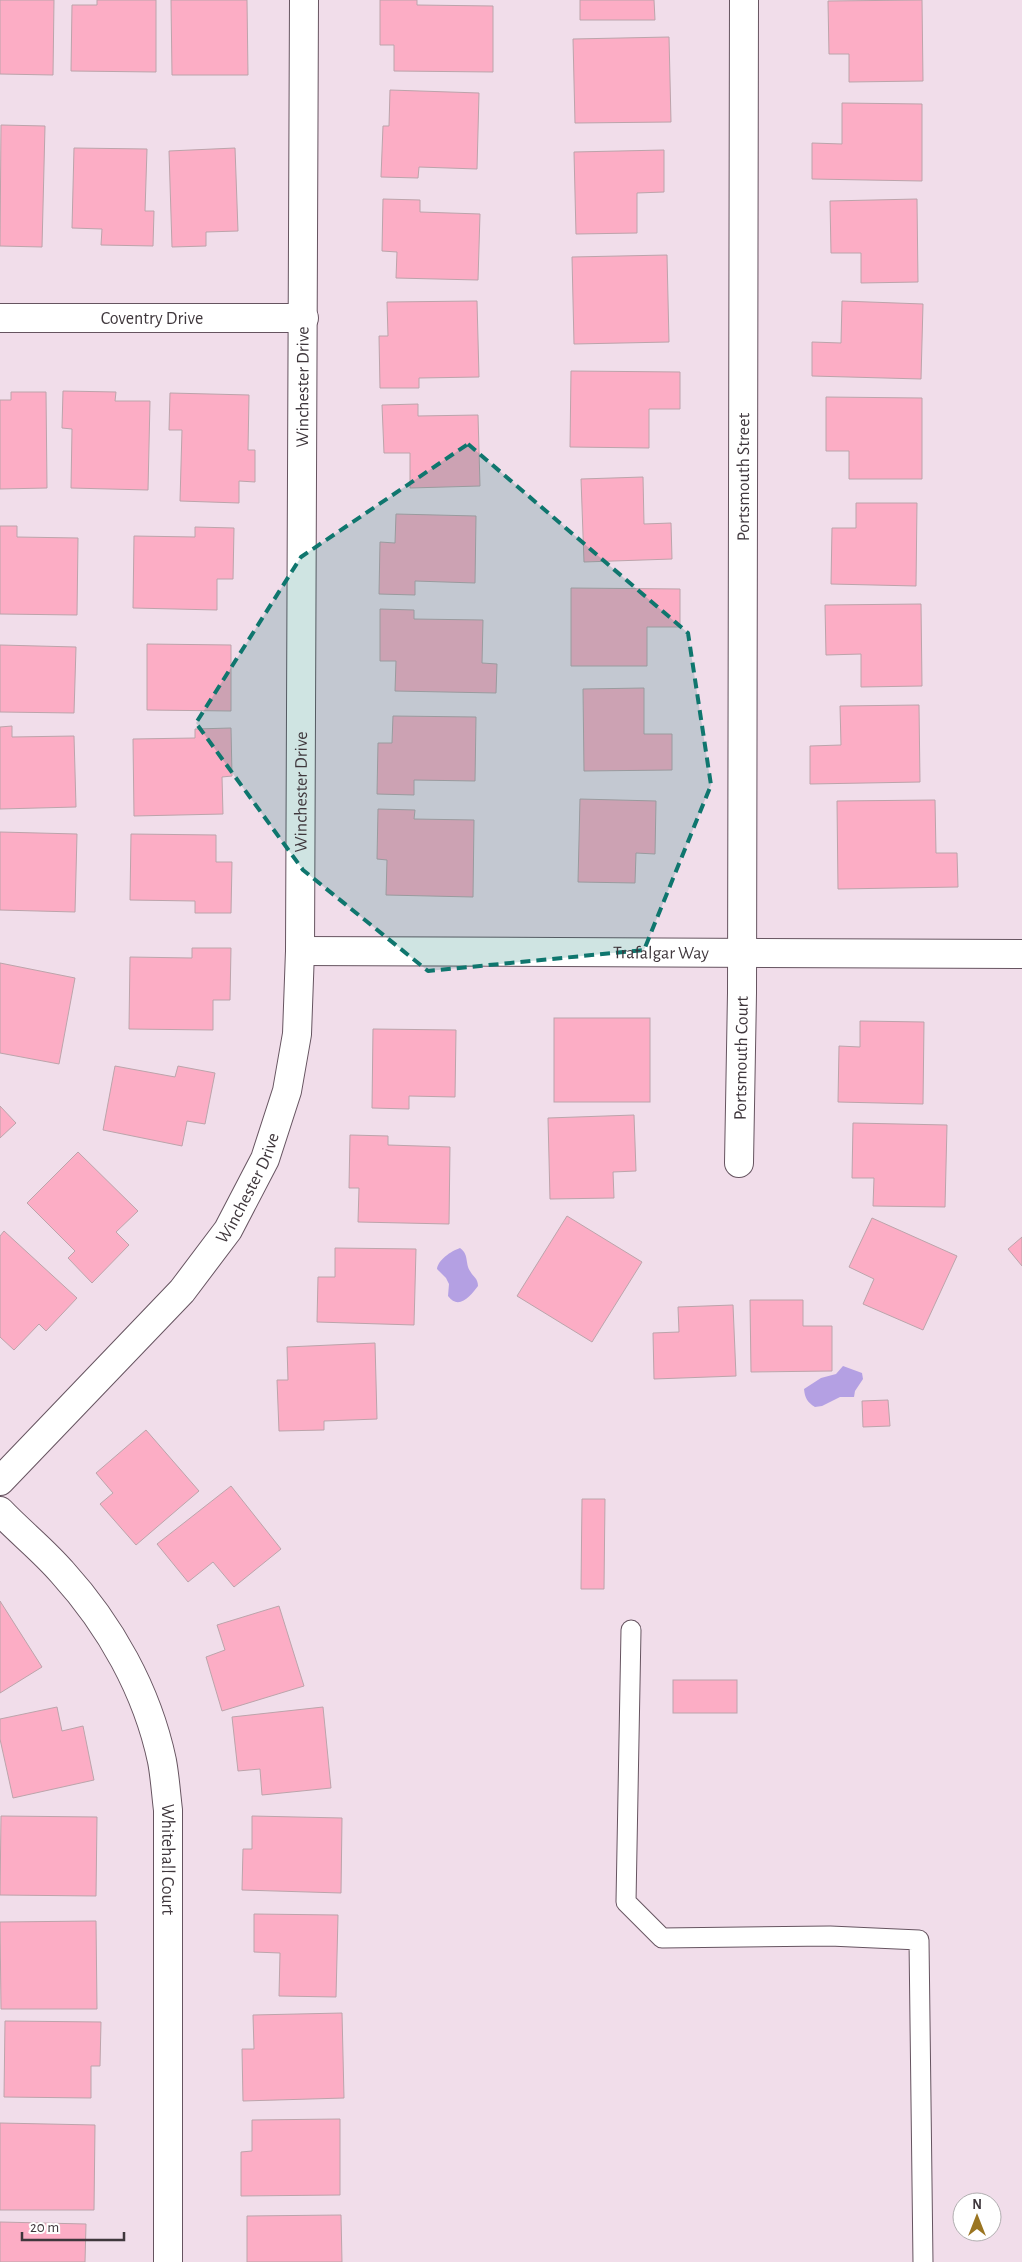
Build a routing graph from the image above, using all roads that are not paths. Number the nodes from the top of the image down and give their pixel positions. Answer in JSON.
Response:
{"nodes":[{"id":1,"x":304,"y":0,"type":"edge"},
{"id":2,"x":744,"y":0,"type":"edge"},
{"id":3,"x":0,"y":318,"type":"edge"},
{"id":4,"x":304,"y":318,"type":"junction"},
{"id":5,"x":300,"y":951,"type":"junction"},
{"id":6,"x":742,"y":953,"type":"junction"},
{"id":7,"x":1022,"y":954,"type":"edge"},
{"id":8,"x":739,"y":1162,"type":"dead end"},
{"id":9,"x":0,"y":1481,"type":"edge"},
{"id":10,"x":0,"y":1511,"type":"edge"},
{"id":11,"x":631,"y":1630,"type":"dead end"},
{"id":12,"x":168,"y":2262,"type":"edge"},
{"id":13,"x":923,"y":2262,"type":"edge"}],
"edges":[{"from":1,"to":4,"type":"street","name":"Winchester Drive"},
{"from":2,"to":6,"type":"street","name":"Portsmouth Street"},
{"from":3,"to":4,"type":"street","name":"Coventry Drive"},
{"from":4,"to":5,"type":"street","name":"Winchester Drive"},
{"from":5,"to":6,"type":"street","name":"Trafalgar Way"},
{"from":5,"to":9,"type":"street","name":"Winchester Drive"},
{"from":6,"to":7,"type":"street","name":"Trafalgar Way"},
{"from":6,"to":8,"type":"street","name":"Portsmouth Court"},
{"from":10,"to":12,"type":"street","name":"Whitehall Court"},
{"from":11,"to":13,"type":"lane"}]}
